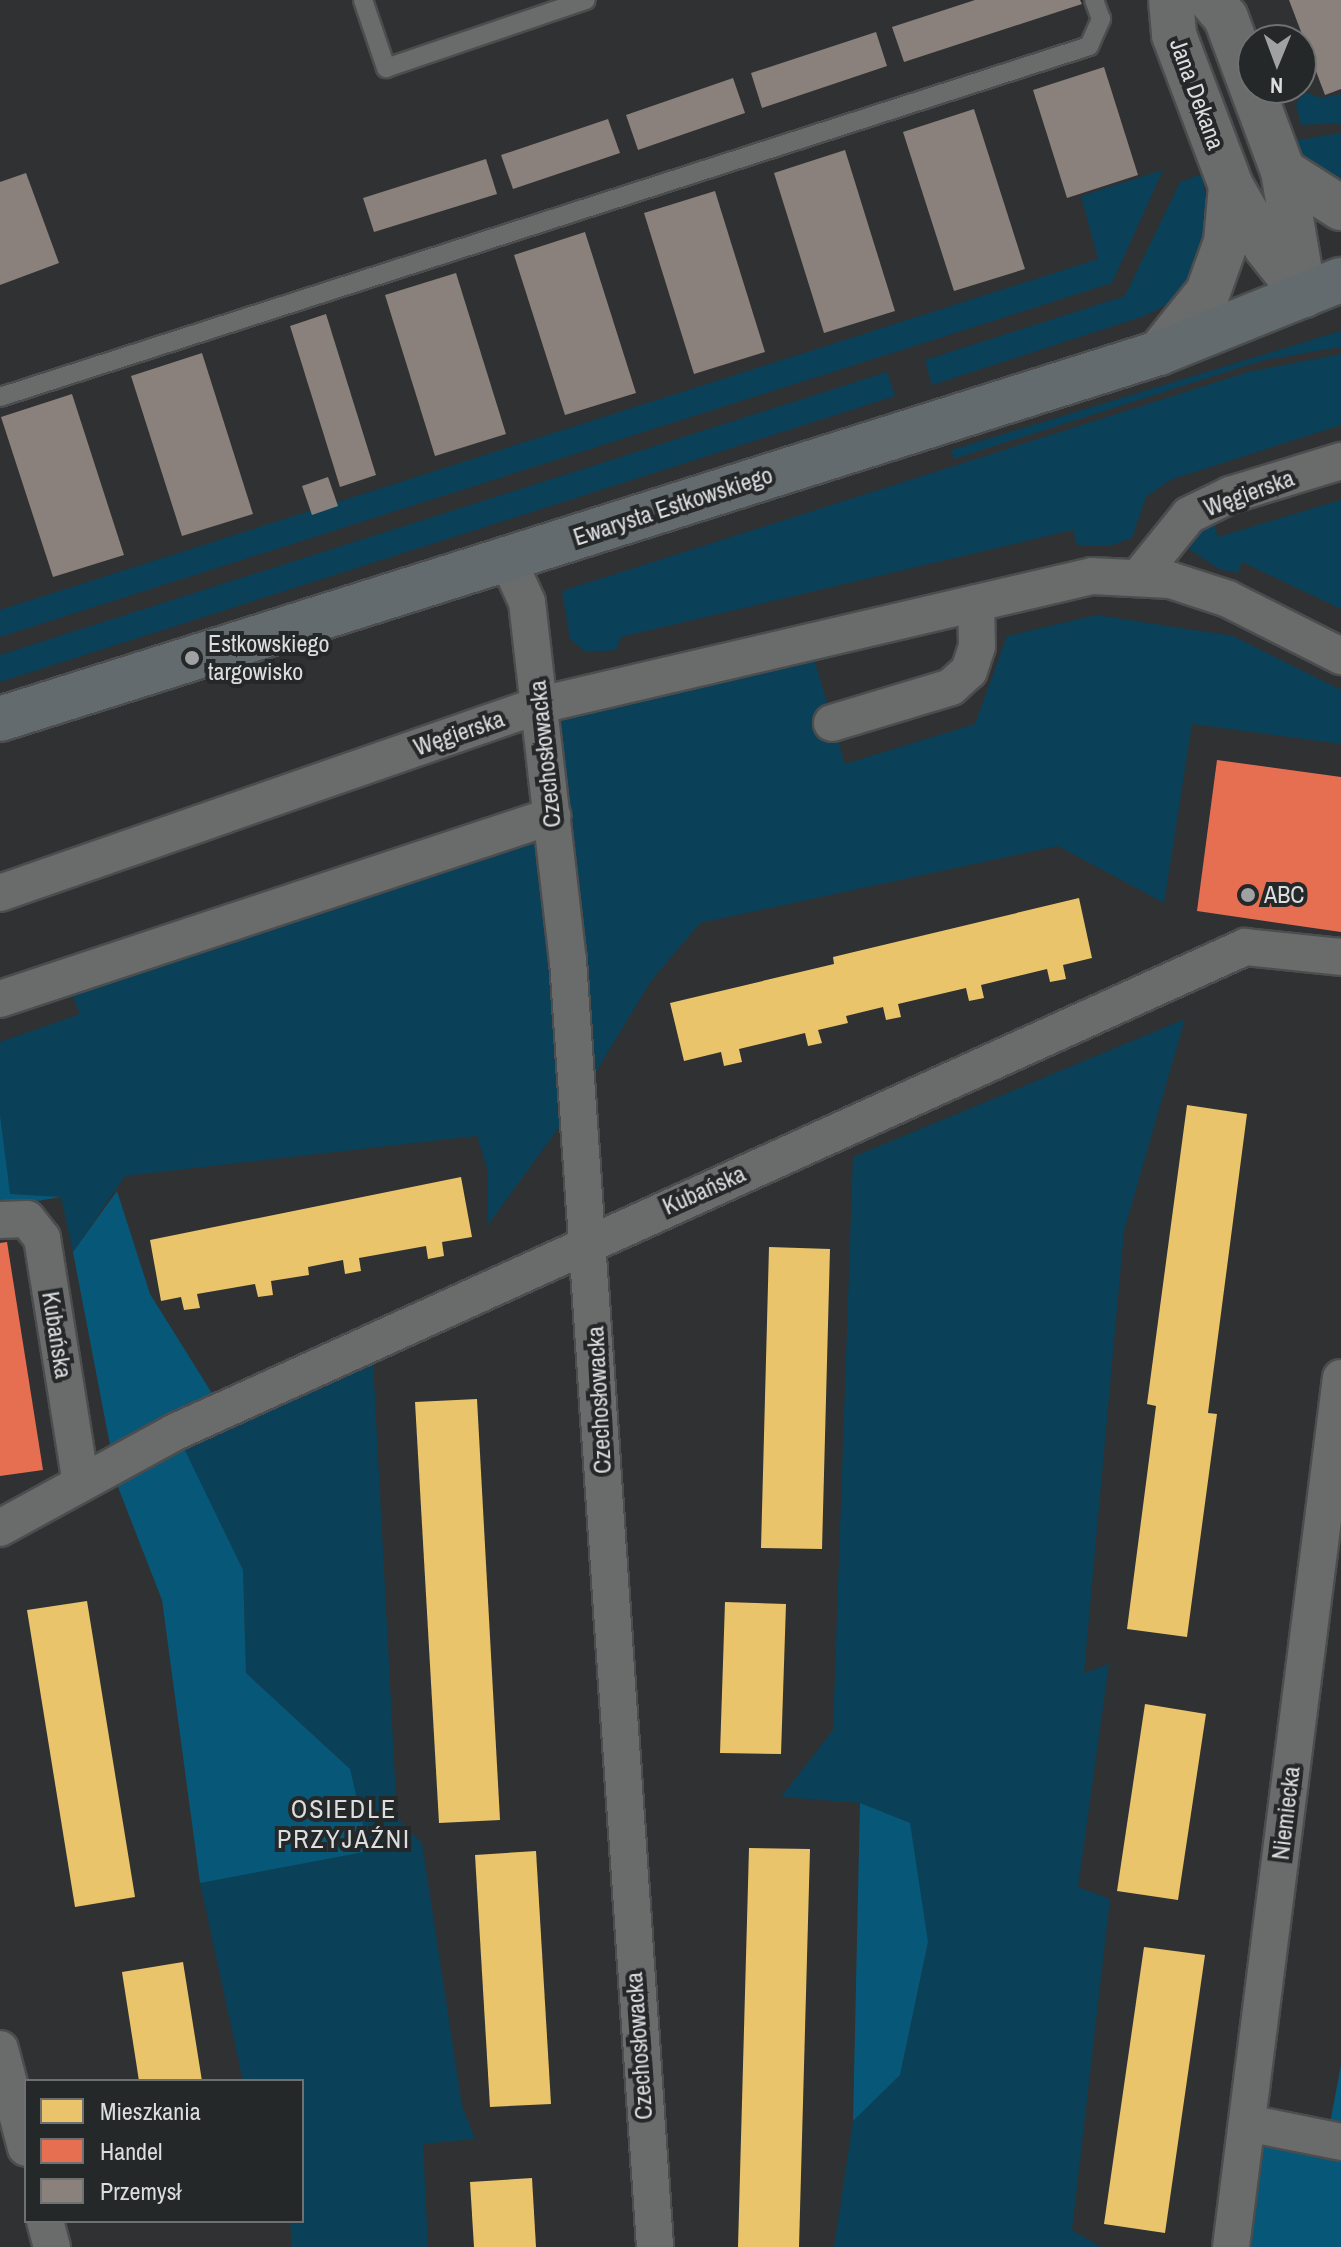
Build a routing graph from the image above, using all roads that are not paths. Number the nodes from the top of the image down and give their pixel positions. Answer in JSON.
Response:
{"nodes":[{"id":1,"x":363,"y":0,"type":"edge"},
{"id":2,"x":586,"y":0,"type":"edge"},
{"id":3,"x":1094,"y":0,"type":"edge"},
{"id":4,"x":1171,"y":0,"type":"edge"},
{"id":5,"x":1211,"y":0,"type":"edge"},
{"id":6,"x":1283,"y":171,"type":"junction"},
{"id":7,"x":1231,"y":186,"type":"junction"},
{"id":8,"x":1341,"y":208,"type":"edge"},
{"id":9,"x":1322,"y":288,"type":"edge"},
{"id":10,"x":1159,"y":353,"type":"junction"},
{"id":11,"x":0,"y":397,"type":"edge"},
{"id":12,"x":1341,"y":461,"type":"edge"},
{"id":13,"x":507,"y":558,"type":"junction"},
{"id":14,"x":1138,"y":578,"type":"junction"},
{"id":15,"x":976,"y":603,"type":"junction"},
{"id":16,"x":1341,"y":656,"type":"edge"},
{"id":17,"x":540,"y":705,"type":"junction"},
{"id":18,"x":0,"y":719,"type":"edge"},
{"id":19,"x":832,"y":723,"type":"dead end"},
{"id":20,"x":552,"y":816,"type":"junction"},
{"id":21,"x":0,"y":893,"type":"edge"},
{"id":22,"x":1341,"y":957,"type":"edge"},
{"id":23,"x":0,"y":999,"type":"edge"},
{"id":24,"x":0,"y":1220,"type":"edge"},
{"id":25,"x":590,"y":1241,"type":"junction"},
{"id":26,"x":1341,"y":1378,"type":"edge"},
{"id":27,"x":81,"y":1483,"type":"junction"},
{"id":28,"x":0,"y":1528,"type":"edge"},
{"id":29,"x":0,"y":2049,"type":"edge"},
{"id":30,"x":1247,"y":2123,"type":"junction"},
{"id":31,"x":24,"y":2140,"type":"edge"},
{"id":32,"x":1341,"y":2142,"type":"edge"},
{"id":33,"x":46,"y":2223,"type":"edge"},
{"id":34,"x":52,"y":2247,"type":"edge"},
{"id":35,"x":655,"y":2247,"type":"edge"},
{"id":36,"x":1231,"y":2247,"type":"edge"}],
"edges":[{"from":1,"to":2,"type":"lane"},
{"from":3,"to":11,"type":"lane"},
{"from":4,"to":7,"type":"street","name":"Jana Dekana"},
{"from":5,"to":6,"type":"street"},
{"from":6,"to":8,"type":"street"},
{"from":6,"to":9,"type":"street"},
{"from":7,"to":9,"type":"street","name":"Jana Dekana"},
{"from":7,"to":10,"type":"street","name":"Jana Dekana"},
{"from":9,"to":10,"type":"main road","name":"Ewarysta Estkowskiego"},
{"from":10,"to":13,"type":"main road","name":"Ewarysta Estkowskiego"},
{"from":12,"to":14,"type":"street","name":"Węgierska"},
{"from":13,"to":17,"type":"street","name":"Czechosłowacka"},
{"from":13,"to":18,"type":"main road","name":"Ewarysta Estkowskiego"},
{"from":14,"to":15,"type":"street","name":"Węgierska"},
{"from":14,"to":16,"type":"street","name":"Węgierska"},
{"from":15,"to":17,"type":"street","name":"Węgierska"},
{"from":15,"to":19,"type":"street"},
{"from":17,"to":20,"type":"street","name":"Czechosłowacka"},
{"from":17,"to":21,"type":"street","name":"Węgierska"},
{"from":20,"to":23,"type":"street"},
{"from":20,"to":25,"type":"street","name":"Czechosłowacka"},
{"from":22,"to":25,"type":"street","name":"Kubańska"},
{"from":24,"to":27,"type":"street","name":"Kubańska"},
{"from":25,"to":27,"type":"street","name":"Kubańska"},
{"from":25,"to":35,"type":"street","name":"Czechosłowacka"},
{"from":26,"to":30,"type":"street","name":"Niemiecka"},
{"from":27,"to":28,"type":"street","name":"Kubańska"},
{"from":29,"to":31,"type":"street"},
{"from":30,"to":32,"type":"street"},
{"from":30,"to":36,"type":"street","name":"Niemiecka"},
{"from":33,"to":34,"type":"street"}]}
